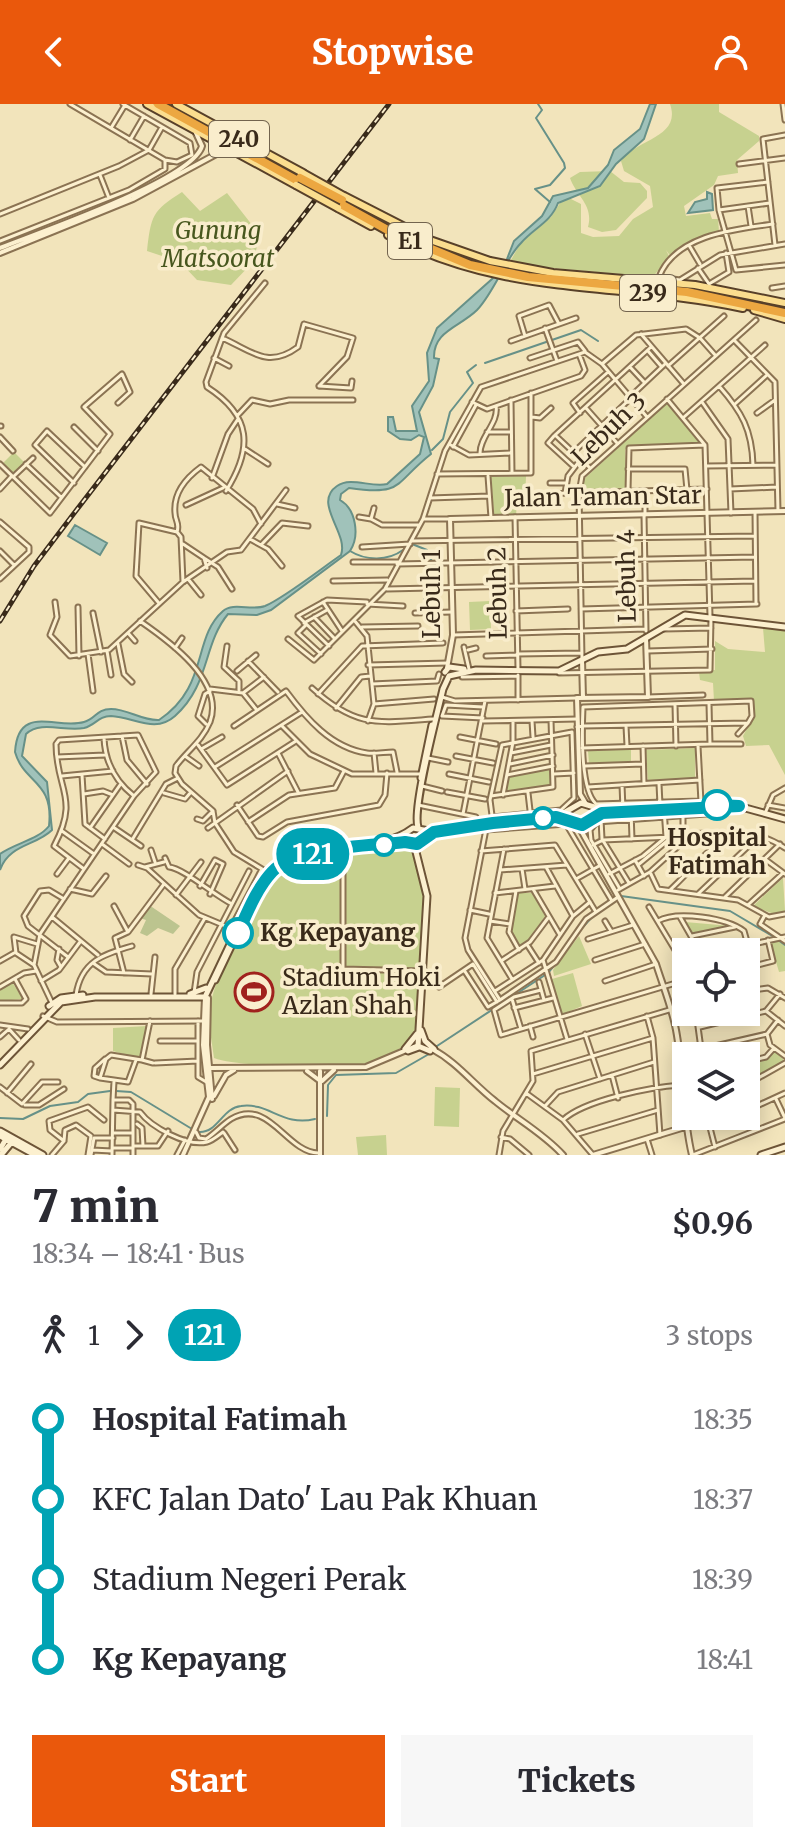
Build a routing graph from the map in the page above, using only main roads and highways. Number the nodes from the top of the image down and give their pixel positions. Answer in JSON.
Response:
{"nodes":[{"id":1,"x":147,"y":104,"type":"edge"},
{"id":2,"x":158,"y":104,"type":"edge"},
{"id":3,"x":165,"y":104,"type":"edge"},
{"id":4,"x":176,"y":104,"type":"edge"},
{"id":5,"x":299,"y":179,"type":"junction"},
{"id":6,"x":513,"y":273,"type":"junction"},
{"id":7,"x":785,"y":303,"type":"edge"},
{"id":8,"x":785,"y":314,"type":"edge"},
{"id":9,"x":710,"y":618,"type":"junction"},
{"id":10,"x":785,"y":625,"type":"edge"},
{"id":11,"x":646,"y":635,"type":"junction"},
{"id":12,"x":582,"y":657,"type":"junction"},
{"id":13,"x":449,"y":670,"type":"junction"},
{"id":14,"x":518,"y":671,"type":"junction"},
{"id":15,"x":589,"y":806,"type":"junction"},
{"id":16,"x":739,"y":806,"type":"junction"},
{"id":17,"x":574,"y":807,"type":"junction"},
{"id":18,"x":662,"y":809,"type":"junction"},
{"id":19,"x":685,"y":810,"type":"junction"},
{"id":20,"x":556,"y":817,"type":"junction"},
{"id":21,"x":785,"y":819,"type":"edge"},
{"id":22,"x":590,"y":820,"type":"junction"},
{"id":23,"x":575,"y":823,"type":"junction"},
{"id":24,"x":419,"y":829,"type":"junction"},
{"id":25,"x":410,"y":831,"type":"junction"},
{"id":26,"x":434,"y":832,"type":"junction"},
{"id":27,"x":417,"y":842,"type":"junction"},
{"id":28,"x":353,"y":845,"type":"junction"},
{"id":29,"x":335,"y":847,"type":"junction"},
{"id":30,"x":344,"y":850,"type":"junction"},
{"id":31,"x":280,"y":864,"type":"junction"},
{"id":32,"x":265,"y":870,"type":"junction"},
{"id":33,"x":242,"y":923,"type":"junction"},
{"id":34,"x":233,"y":929,"type":"junction"},
{"id":35,"x":234,"y":942,"type":"junction"},
{"id":36,"x":229,"y":952,"type":"junction"},
{"id":37,"x":221,"y":958,"type":"junction"},
{"id":38,"x":211,"y":981,"type":"junction"},
{"id":39,"x":192,"y":994,"type":"junction"},
{"id":40,"x":76,"y":995,"type":"junction"},
{"id":41,"x":207,"y":996,"type":"junction"},
{"id":42,"x":70,"y":999,"type":"junction"},
{"id":43,"x":56,"y":1002,"type":"junction"},
{"id":44,"x":42,"y":1015,"type":"junction"},
{"id":45,"x":420,"y":1029,"type":"junction"},
{"id":46,"x":419,"y":1046,"type":"junction"},
{"id":47,"x":0,"y":1063,"type":"edge"},
{"id":48,"x":4,"y":1137,"type":"edge"},
{"id":49,"x":785,"y":1146,"type":"edge"},
{"id":50,"x":0,"y":1149,"type":"edge"},
{"id":51,"x":763,"y":1154,"type":"edge"},
{"id":52,"x":1,"y":1155,"type":"edge"},
{"id":53,"x":35,"y":1155,"type":"edge"},
{"id":54,"x":43,"y":1155,"type":"edge"}],
"edges":[{"from":1,"to":5,"type":"main road"},
{"from":2,"to":5,"type":"highway","number":"E1"},
{"from":3,"to":5,"type":"highway","number":"E1"},
{"from":4,"to":5,"type":"main road","number":"240"},
{"from":5,"to":6,"type":"highway","number":"E1","bridge":true},
{"from":6,"to":7,"type":"main road"},
{"from":6,"to":8,"type":"highway","number":"E1"},
{"from":9,"to":10,"type":"main road"},
{"from":9,"to":11,"type":"main road"},
{"from":9,"to":11,"type":"main road"},
{"from":11,"to":12,"type":"main road"},
{"from":12,"to":14,"type":"main road"},
{"from":12,"to":14,"type":"main road"},
{"from":13,"to":14,"type":"main road"},
{"from":13,"to":14,"type":"main road"},
{"from":13,"to":24,"type":"main road"},
{"from":13,"to":25,"type":"main road"},
{"from":15,"to":17,"type":"main road"},
{"from":15,"to":18,"type":"main road"},
{"from":15,"to":22,"type":"main road"},
{"from":16,"to":19,"type":"main road"},
{"from":16,"to":19,"type":"main road"},
{"from":16,"to":21,"type":"main road"},
{"from":17,"to":20,"type":"main road"},
{"from":17,"to":23,"type":"main road"},
{"from":18,"to":19,"type":"main road"},
{"from":18,"to":22,"type":"main road"},
{"from":20,"to":23,"type":"main road"},
{"from":20,"to":26,"type":"main road"},
{"from":22,"to":23,"type":"main road"},
{"from":24,"to":25,"type":"main road"},
{"from":24,"to":26,"type":"main road"},
{"from":24,"to":27,"type":"main road"},
{"from":25,"to":27,"type":"main road"},
{"from":25,"to":28,"type":"main road"},
{"from":26,"to":27,"type":"main road"},
{"from":27,"to":30,"type":"main road"},
{"from":27,"to":45,"type":"main road"},
{"from":28,"to":29,"type":"main road"},
{"from":28,"to":30,"type":"main road"},
{"from":29,"to":30,"type":"main road"},
{"from":29,"to":32,"type":"main road"},
{"from":30,"to":31,"type":"main road"},
{"from":31,"to":32,"type":"main road"},
{"from":31,"to":33,"type":"main road"},
{"from":32,"to":34,"type":"main road"},
{"from":33,"to":34,"type":"main road"},
{"from":33,"to":35,"type":"main road"},
{"from":34,"to":35,"type":"main road"},
{"from":34,"to":37,"type":"main road"},
{"from":35,"to":36,"type":"main road"},
{"from":36,"to":37,"type":"main road"},
{"from":36,"to":41,"type":"main road"},
{"from":37,"to":38,"type":"main road"},
{"from":38,"to":39,"type":"main road"},
{"from":38,"to":41,"type":"main road"},
{"from":39,"to":40,"type":"main road"},
{"from":39,"to":41,"type":"main road"},
{"from":40,"to":42,"type":"main road"},
{"from":40,"to":43,"type":"main road"},
{"from":41,"to":42,"type":"main road"},
{"from":42,"to":43,"type":"main road"},
{"from":43,"to":44,"type":"main road"},
{"from":44,"to":47,"type":"main road"},
{"from":44,"to":47,"type":"main road"},
{"from":45,"to":46,"type":"main road"},
{"from":45,"to":46,"type":"main road"},
{"from":45,"to":46,"type":"main road"},
{"from":48,"to":50,"type":"main road"},
{"from":48,"to":52,"type":"main road"},
{"from":48,"to":53,"type":"main road"},
{"from":48,"to":54,"type":"main road"},
{"from":49,"to":51,"type":"main road"}]}
